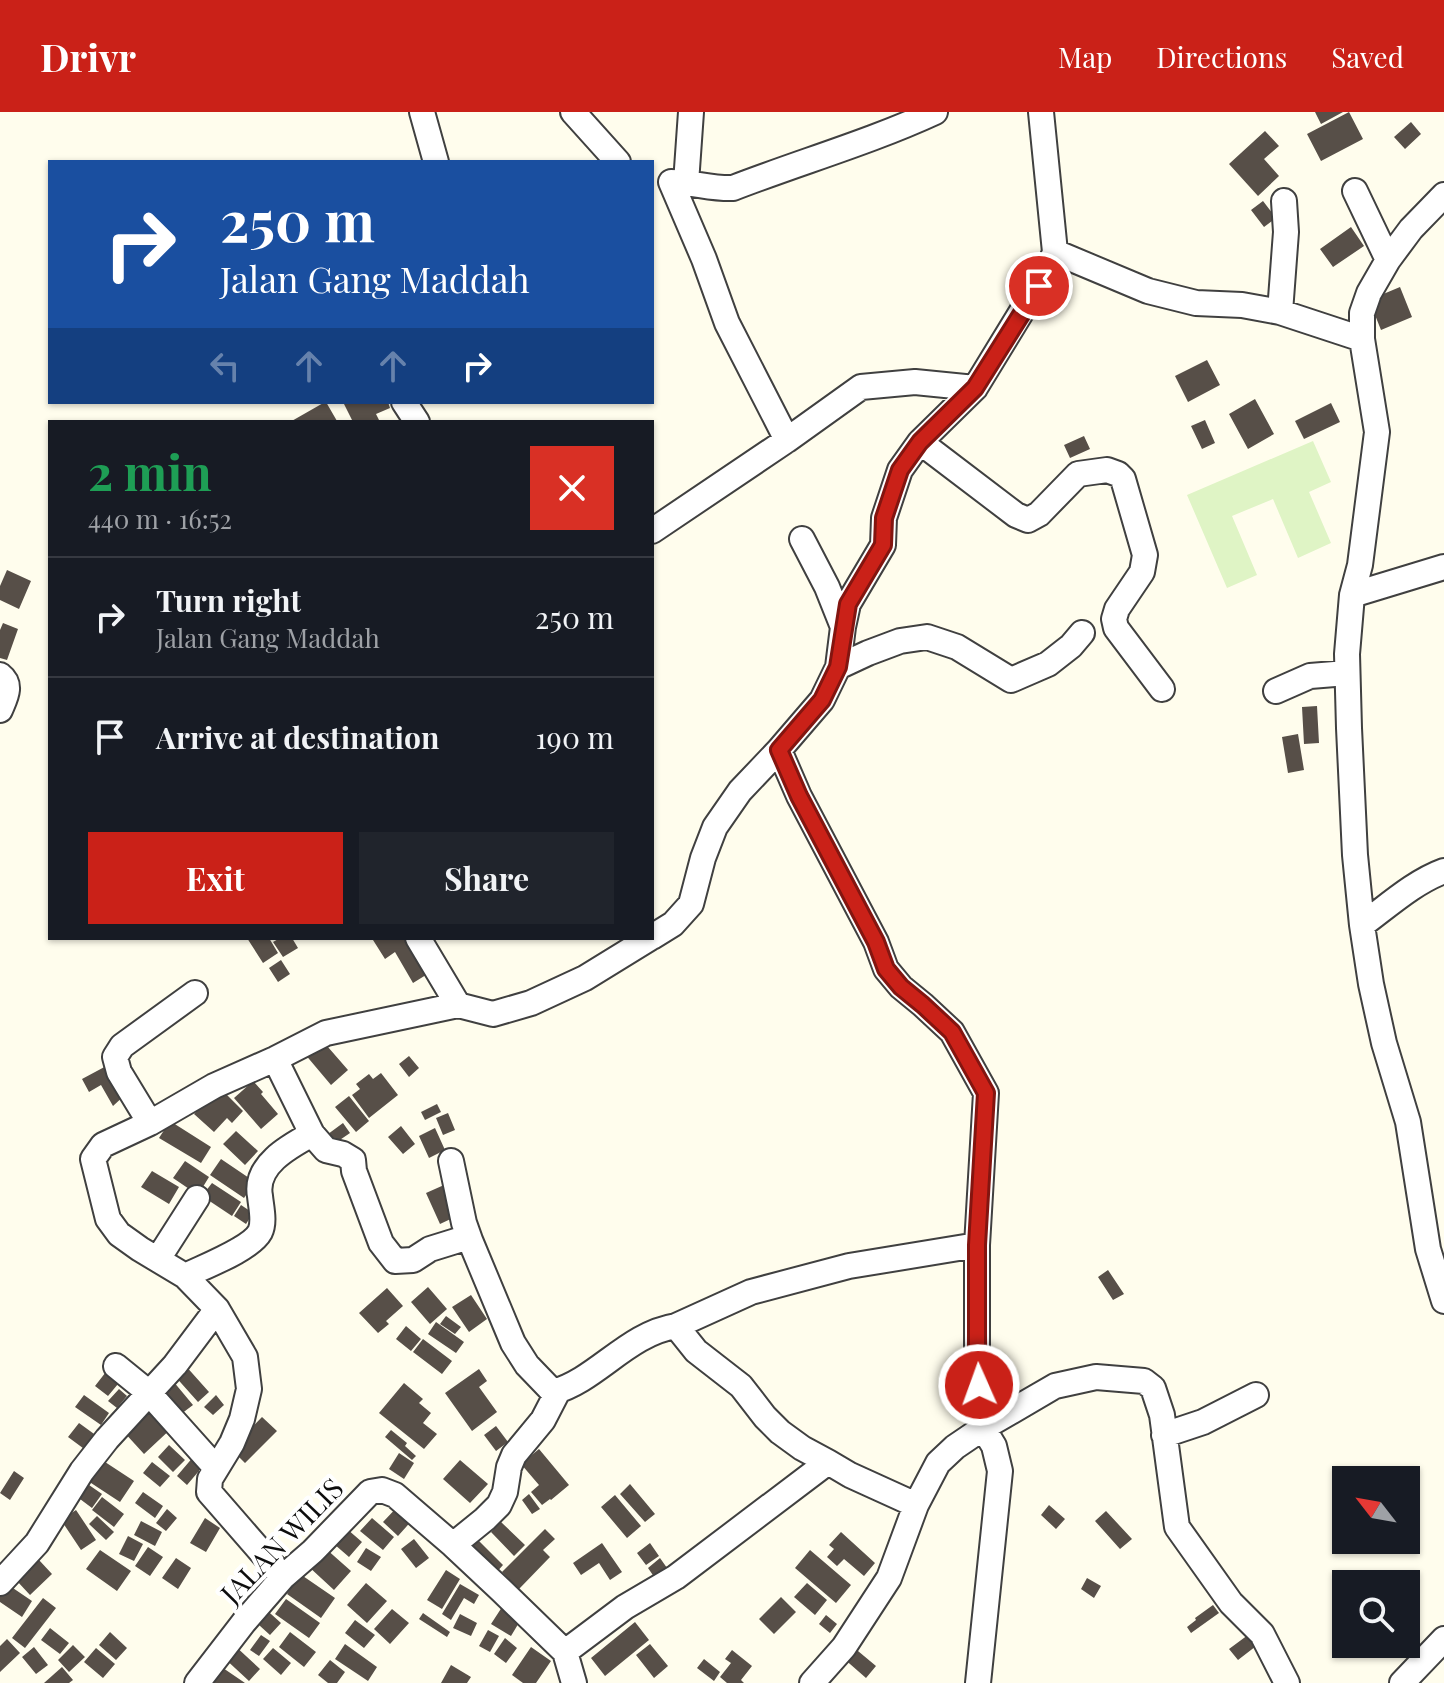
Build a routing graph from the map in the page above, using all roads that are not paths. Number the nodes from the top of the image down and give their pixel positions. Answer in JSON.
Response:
{"nodes":[{"id":1,"x":422,"y":112,"type":"edge"},
{"id":2,"x":573,"y":112,"type":"edge"},
{"id":3,"x":691,"y":112,"type":"edge"},
{"id":4,"x":935,"y":112,"type":"edge"},
{"id":5,"x":1041,"y":112,"type":"edge"},
{"id":6,"x":435,"y":160,"type":"edge"},
{"id":7,"x":616,"y":160,"type":"edge"},
{"id":8,"x":670,"y":180,"type":"edge"},
{"id":9,"x":1355,"y":191,"type":"dead end"},
{"id":10,"x":1444,"y":195,"type":"edge"},
{"id":11,"x":1284,"y":201,"type":"dead end"},
{"id":12,"x":1055,"y":252,"type":"junction"},
{"id":13,"x":1388,"y":260,"type":"junction"},
{"id":14,"x":1280,"y":312,"type":"junction"},
{"id":15,"x":1362,"y":339,"type":"junction"},
{"id":16,"x":975,"y":388,"type":"junction"},
{"id":17,"x":787,"y":440,"type":"junction"},
{"id":18,"x":920,"y":442,"type":"junction"},
{"id":19,"x":654,"y":530,"type":"edge"},
{"id":20,"x":802,"y":539,"type":"dead end"},
{"id":21,"x":1444,"y":567,"type":"edge"},
{"id":22,"x":1352,"y":595,"type":"junction"},
{"id":23,"x":843,"y":627,"type":"junction"},
{"id":24,"x":1082,"y":633,"type":"dead end"},
{"id":25,"x":838,"y":667,"type":"junction"},
{"id":26,"x":1347,"y":673,"type":"junction"},
{"id":27,"x":0,"y":675,"type":"edge"},
{"id":28,"x":1162,"y":689,"type":"dead end"},
{"id":29,"x":1276,"y":691,"type":"dead end"},
{"id":30,"x":0,"y":710,"type":"edge"},
{"id":31,"x":779,"y":750,"type":"junction"},
{"id":32,"x":1444,"y":871,"type":"edge"},
{"id":33,"x":1362,"y":925,"type":"junction"},
{"id":34,"x":654,"y":936,"type":"edge"},
{"id":35,"x":419,"y":940,"type":"edge"},
{"id":36,"x":648,"y":940,"type":"edge"},
{"id":37,"x":195,"y":993,"type":"dead end"},
{"id":38,"x":458,"y":1005,"type":"junction"},
{"id":39,"x":275,"y":1059,"type":"junction"},
{"id":40,"x":150,"y":1123,"type":"junction"},
{"id":41,"x":312,"y":1134,"type":"junction"},
{"id":42,"x":451,"y":1161,"type":"dead end"},
{"id":43,"x":197,"y":1198,"type":"dead end"},
{"id":44,"x":470,"y":1240,"type":"junction"},
{"id":45,"x":977,"y":1245,"type":"junction"},
{"id":46,"x":158,"y":1259,"type":"junction"},
{"id":47,"x":185,"y":1276,"type":"junction"},
{"id":48,"x":1444,"y":1301,"type":"edge"},
{"id":49,"x":217,"y":1309,"type":"junction"},
{"id":50,"x":676,"y":1326,"type":"junction"},
{"id":51,"x":116,"y":1366,"type":"dead end"},
{"id":52,"x":558,"y":1391,"type":"junction"},
{"id":53,"x":148,"y":1392,"type":"junction"},
{"id":54,"x":1256,"y":1395,"type":"dead end"},
{"id":55,"x":983,"y":1428,"type":"junction"},
{"id":56,"x":1164,"y":1435,"type":"junction"},
{"id":57,"x":828,"y":1462,"type":"junction"},
{"id":58,"x":216,"y":1468,"type":"junction"},
{"id":59,"x":916,"y":1505,"type":"junction"},
{"id":60,"x":453,"y":1545,"type":"junction"},
{"id":61,"x":283,"y":1577,"type":"junction"},
{"id":62,"x":0,"y":1583,"type":"edge"},
{"id":63,"x":1444,"y":1639,"type":"edge"},
{"id":64,"x":565,"y":1652,"type":"junction"},
{"id":65,"x":823,"y":1679,"type":"edge"},
{"id":66,"x":197,"y":1683,"type":"edge"},
{"id":67,"x":574,"y":1683,"type":"edge"},
{"id":68,"x":978,"y":1683,"type":"edge"},
{"id":69,"x":1287,"y":1683,"type":"edge"},
{"id":70,"x":1402,"y":1683,"type":"edge"}],
"edges":[{"from":1,"to":6,"type":"street"},
{"from":2,"to":7,"type":"street"},
{"from":3,"to":8,"type":"street"},
{"from":4,"to":8,"type":"street"},
{"from":5,"to":12,"type":"street"},
{"from":8,"to":17,"type":"street"},
{"from":9,"to":13,"type":"street"},
{"from":10,"to":13,"type":"street"},
{"from":11,"to":14,"type":"street"},
{"from":12,"to":14,"type":"street"},
{"from":12,"to":16,"type":"street"},
{"from":13,"to":15,"type":"street"},
{"from":14,"to":15,"type":"street"},
{"from":15,"to":22,"type":"street"},
{"from":16,"to":17,"type":"street"},
{"from":16,"to":18,"type":"street"},
{"from":17,"to":19,"type":"street"},
{"from":18,"to":23,"type":"street"},
{"from":18,"to":28,"type":"street"},
{"from":20,"to":23,"type":"street"},
{"from":21,"to":22,"type":"street"},
{"from":22,"to":26,"type":"street"},
{"from":23,"to":25,"type":"street"},
{"from":24,"to":25,"type":"street"},
{"from":25,"to":31,"type":"street"},
{"from":26,"to":29,"type":"street"},
{"from":26,"to":33,"type":"street"},
{"from":27,"to":30,"type":"street"},
{"from":31,"to":34,"type":"street"},
{"from":31,"to":45,"type":"street"},
{"from":32,"to":33,"type":"street"},
{"from":33,"to":48,"type":"street"},
{"from":35,"to":38,"type":"street"},
{"from":36,"to":38,"type":"street"},
{"from":37,"to":40,"type":"street"},
{"from":38,"to":39,"type":"street"},
{"from":39,"to":40,"type":"street"},
{"from":39,"to":41,"type":"street"},
{"from":40,"to":46,"type":"street"},
{"from":41,"to":44,"type":"street"},
{"from":41,"to":47,"type":"street"},
{"from":42,"to":44,"type":"street"},
{"from":43,"to":46,"type":"street"},
{"from":44,"to":52,"type":"street"},
{"from":45,"to":50,"type":"street"},
{"from":45,"to":55,"type":"street"},
{"from":46,"to":47,"type":"street"},
{"from":47,"to":49,"type":"street"},
{"from":49,"to":53,"type":"street"},
{"from":49,"to":58,"type":"street"},
{"from":50,"to":52,"type":"street"},
{"from":50,"to":57,"type":"street"},
{"from":51,"to":53,"type":"street"},
{"from":52,"to":60,"type":"street"},
{"from":53,"to":58,"type":"street"},
{"from":53,"to":62,"type":"street"},
{"from":54,"to":56,"type":"street"},
{"from":55,"to":56,"type":"street"},
{"from":55,"to":59,"type":"street"},
{"from":55,"to":68,"type":"street"},
{"from":56,"to":69,"type":"street"},
{"from":57,"to":59,"type":"street"},
{"from":57,"to":64,"type":"street"},
{"from":58,"to":61,"type":"street"},
{"from":59,"to":65,"type":"street"},
{"from":60,"to":61,"type":"street","name":"JALAN WILIS"},
{"from":60,"to":64,"type":"street","name":"JALAN WILIS"},
{"from":61,"to":66,"type":"street","name":"JALAN WILIS"},
{"from":63,"to":70,"type":"street"},
{"from":64,"to":67,"type":"street"}]}
